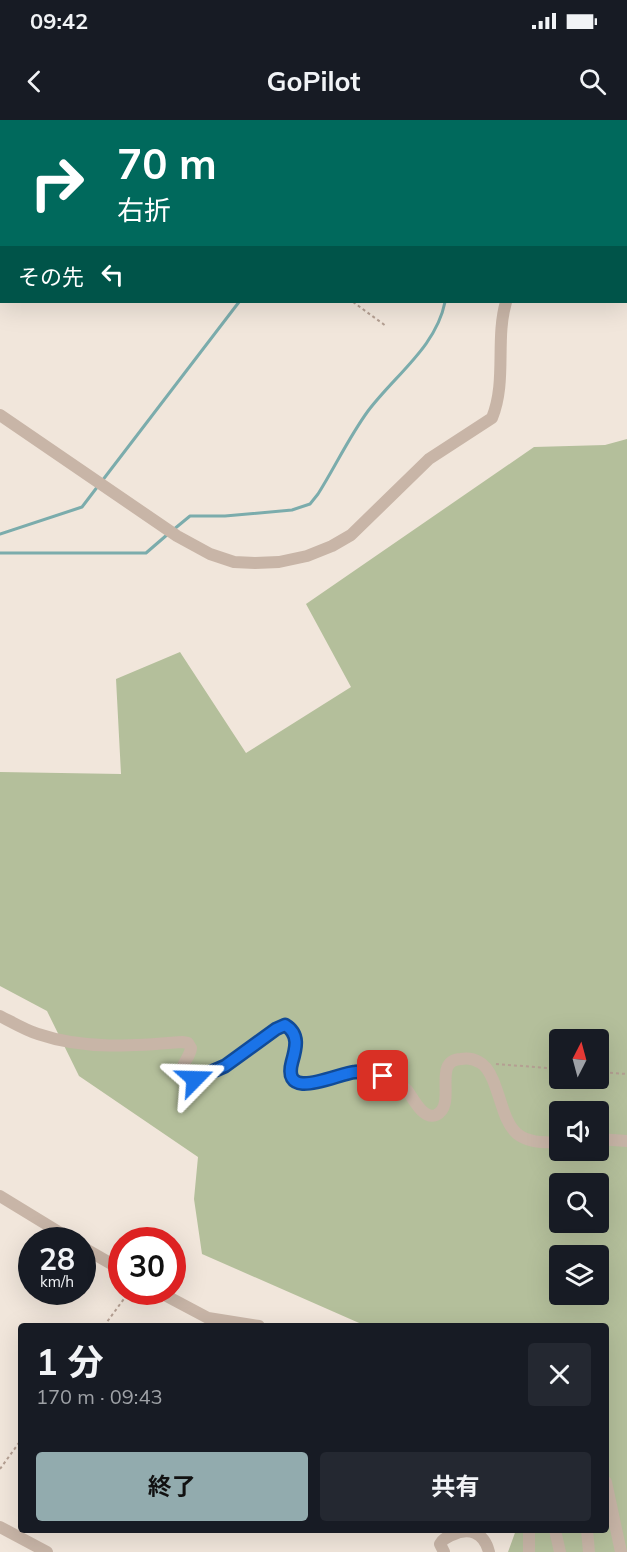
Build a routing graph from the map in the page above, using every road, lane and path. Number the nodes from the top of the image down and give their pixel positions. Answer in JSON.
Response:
{"nodes":[{"id":1,"x":354,"y":303,"type":"edge"},
{"id":2,"x":506,"y":303,"type":"edge"},
{"id":3,"x":386,"y":326,"type":"dead end"},
{"id":4,"x":0,"y":415,"type":"edge"},
{"id":5,"x":0,"y":1016,"type":"edge"},
{"id":6,"x":481,"y":1062,"type":"junction"},
{"id":7,"x":549,"y":1068,"type":"edge"},
{"id":8,"x":609,"y":1073,"type":"edge"},
{"id":9,"x":627,"y":1074,"type":"edge"},
{"id":10,"x":609,"y":1140,"type":"edge"},
{"id":11,"x":549,"y":1141,"type":"edge"},
{"id":12,"x":627,"y":1141,"type":"edge"},
{"id":13,"x":0,"y":1196,"type":"edge"},
{"id":14,"x":51,"y":1227,"type":"edge"},
{"id":15,"x":119,"y":1305,"type":"edge"},
{"id":16,"x":184,"y":1305,"type":"edge"},
{"id":17,"x":106,"y":1323,"type":"edge"},
{"id":18,"x":240,"y":1323,"type":"edge"},
{"id":19,"x":18,"y":1444,"type":"edge"},
{"id":20,"x":0,"y":1469,"type":"edge"},
{"id":21,"x":609,"y":1496,"type":"edge"},
{"id":22,"x":0,"y":1527,"type":"edge"},
{"id":23,"x":457,"y":1533,"type":"edge"},
{"id":24,"x":477,"y":1533,"type":"edge"},
{"id":25,"x":530,"y":1533,"type":"edge"},
{"id":26,"x":556,"y":1533,"type":"edge"},
{"id":27,"x":587,"y":1533,"type":"edge"},
{"id":28,"x":47,"y":1552,"type":"edge"},
{"id":29,"x":444,"y":1552,"type":"edge"},
{"id":30,"x":489,"y":1552,"type":"edge"},
{"id":31,"x":529,"y":1552,"type":"edge"},
{"id":32,"x":560,"y":1552,"type":"edge"},
{"id":33,"x":589,"y":1552,"type":"edge"},
{"id":34,"x":621,"y":1552,"type":"edge"}],
"edges":[{"from":1,"to":3,"type":"path"},
{"from":2,"to":4,"type":"street"},
{"from":5,"to":6,"type":"street"},
{"from":6,"to":7,"type":"path"},
{"from":6,"to":11,"type":"street"},
{"from":8,"to":9,"type":"path"},
{"from":10,"to":12,"type":"street"},
{"from":13,"to":14,"type":"street"},
{"from":15,"to":17,"type":"path"},
{"from":16,"to":18,"type":"street"},
{"from":19,"to":20,"type":"path"},
{"from":21,"to":34,"type":"street"},
{"from":22,"to":28,"type":"street"},
{"from":23,"to":29,"type":"street"},
{"from":24,"to":30,"type":"street"},
{"from":25,"to":31,"type":"street"},
{"from":26,"to":32,"type":"street"},
{"from":27,"to":33,"type":"street"}]}
